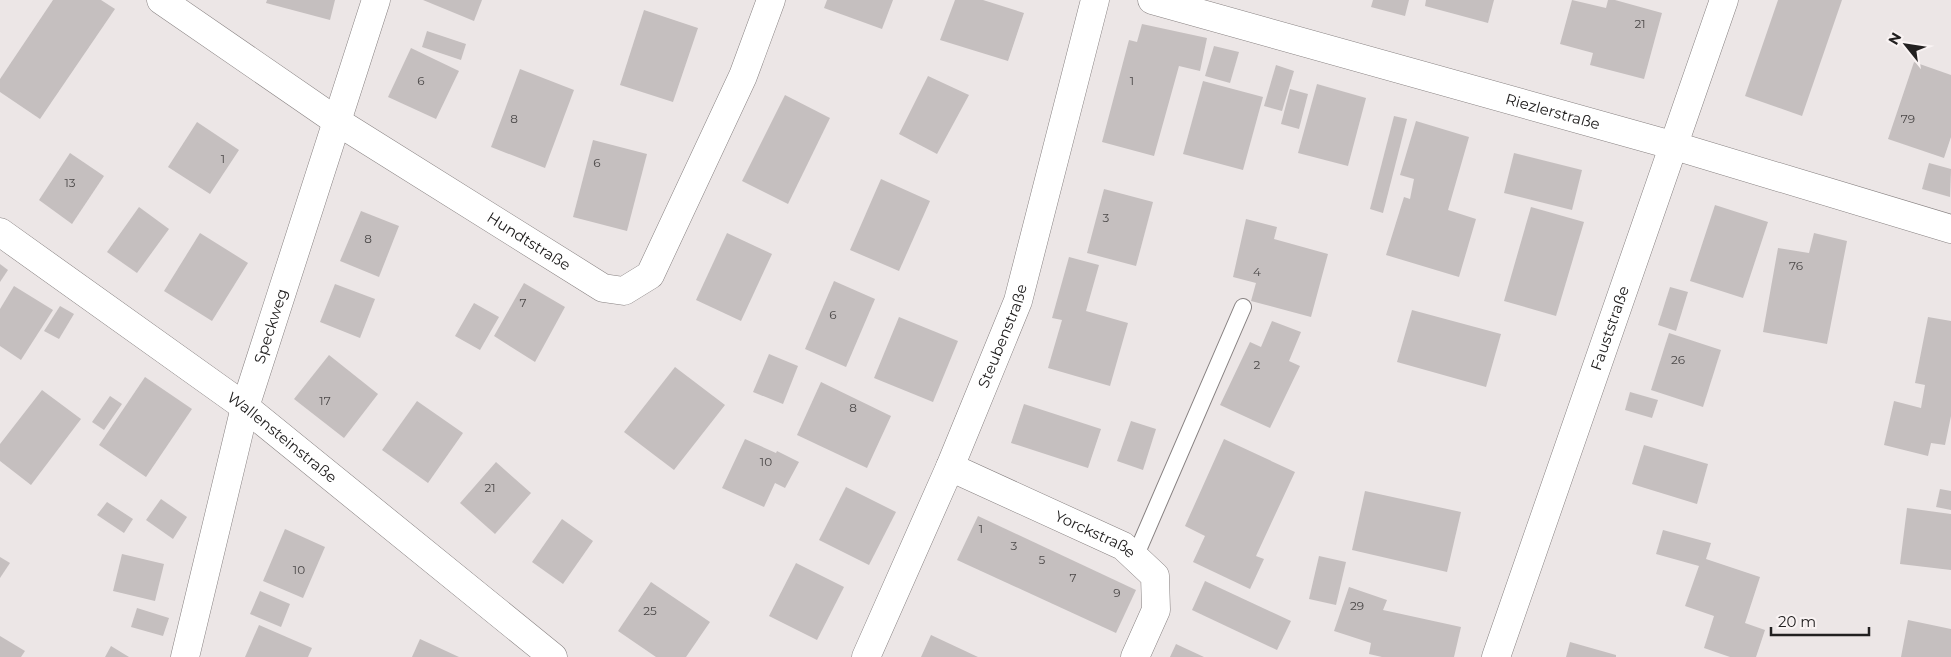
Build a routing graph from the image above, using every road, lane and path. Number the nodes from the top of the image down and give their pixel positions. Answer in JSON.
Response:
{"nodes":[{"id":1,"x":161,"y":0,"type":"edge"},
{"id":2,"x":376,"y":0,"type":"edge"},
{"id":3,"x":771,"y":0,"type":"edge"},
{"id":4,"x":1095,"y":0,"type":"edge"},
{"id":5,"x":1152,"y":0,"type":"edge"},
{"id":6,"x":1724,"y":0,"type":"edge"},
{"id":7,"x":338,"y":122,"type":"junction"},
{"id":8,"x":1675,"y":146,"type":"junction"},
{"id":9,"x":1951,"y":229,"type":"edge"},
{"id":10,"x":0,"y":232,"type":"edge"},
{"id":11,"x":1243,"y":307,"type":"dead end"},
{"id":12,"x":245,"y":407,"type":"junction"},
{"id":13,"x":950,"y":467,"type":"junction"},
{"id":14,"x":1134,"y":557,"type":"junction"},
{"id":15,"x":185,"y":657,"type":"edge"},
{"id":16,"x":553,"y":657,"type":"edge"},
{"id":17,"x":866,"y":657,"type":"edge"},
{"id":18,"x":1135,"y":657,"type":"edge"},
{"id":19,"x":1496,"y":657,"type":"edge"}],
"edges":[{"from":1,"to":7,"type":"street","name":"Hundtstraße"},
{"from":2,"to":7,"type":"street","name":"Speckweg"},
{"from":3,"to":7,"type":"street","name":"Hundtstraße"},
{"from":4,"to":13,"type":"street","name":"Steubenstraße"},
{"from":5,"to":8,"type":"street","name":"Riezlerstraße"},
{"from":6,"to":8,"type":"street","name":"Fauststraße"},
{"from":7,"to":12,"type":"street","name":"Speckweg"},
{"from":8,"to":9,"type":"street","name":"Riezlerstraße"},
{"from":8,"to":19,"type":"street","name":"Fauststraße"},
{"from":10,"to":12,"type":"street","name":"Wallensteinstraße"},
{"from":11,"to":14,"type":"lane"},
{"from":12,"to":15,"type":"street","name":"Speckweg"},
{"from":12,"to":16,"type":"street","name":"Wallensteinstraße"},
{"from":13,"to":14,"type":"street","name":"Yorckstraße"},
{"from":13,"to":17,"type":"street","name":"Steubenstraße"},
{"from":14,"to":18,"type":"street","name":"Yorckstraße"}]}
